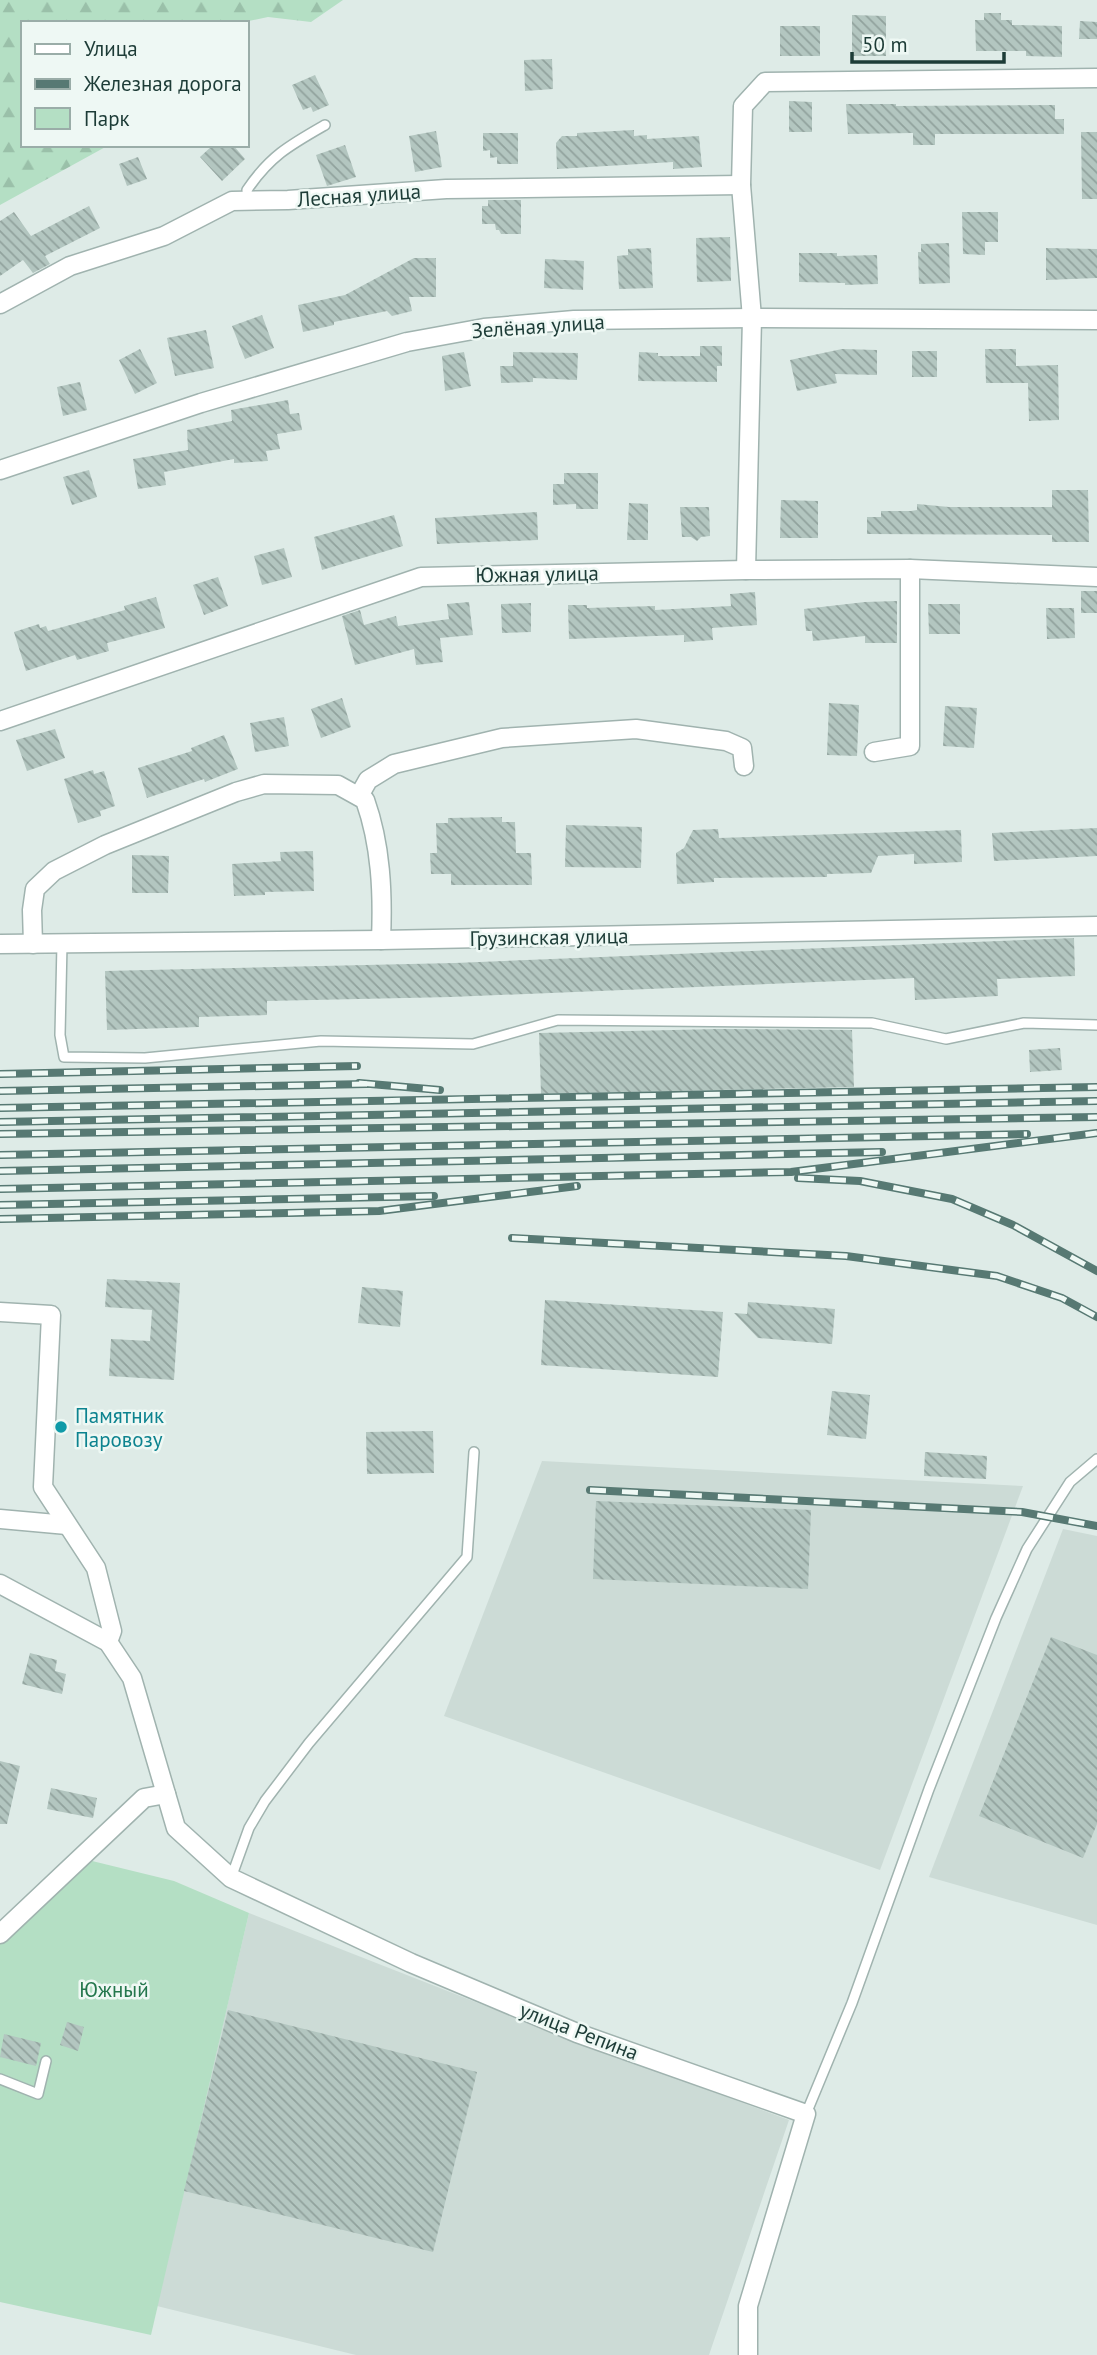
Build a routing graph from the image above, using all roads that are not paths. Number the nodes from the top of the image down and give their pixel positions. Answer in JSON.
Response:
{"nodes":[{"id":1,"x":1097,"y":78,"type":"edge"},
{"id":2,"x":324,"y":125,"type":"dead end"},
{"id":3,"x":741,"y":185,"type":"junction"},
{"id":4,"x":248,"y":200,"type":"junction"},
{"id":5,"x":0,"y":304,"type":"edge"},
{"id":6,"x":751,"y":318,"type":"junction"},
{"id":7,"x":1097,"y":320,"type":"edge"},
{"id":8,"x":0,"y":470,"type":"edge"},
{"id":9,"x":910,"y":569,"type":"junction"},
{"id":10,"x":746,"y":570,"type":"junction"},
{"id":11,"x":1097,"y":577,"type":"edge"},
{"id":12,"x":0,"y":721,"type":"edge"},
{"id":13,"x":874,"y":752,"type":"dead end"},
{"id":14,"x":744,"y":766,"type":"dead end"},
{"id":15,"x":359,"y":796,"type":"junction"},
{"id":16,"x":1097,"y":926,"type":"edge"},
{"id":17,"x":382,"y":940,"type":"junction"},
{"id":18,"x":0,"y":944,"type":"edge"},
{"id":19,"x":33,"y":944,"type":"junction"},
{"id":20,"x":62,"y":944,"type":"junction"},
{"id":21,"x":1097,"y":1025,"type":"edge"},
{"id":22,"x":0,"y":1312,"type":"edge"},
{"id":23,"x":474,"y":1452,"type":"dead end"},
{"id":24,"x":1097,"y":1460,"type":"edge"},
{"id":25,"x":0,"y":1518,"type":"edge"},
{"id":26,"x":67,"y":1525,"type":"junction"},
{"id":27,"x":0,"y":1584,"type":"edge"},
{"id":28,"x":108,"y":1642,"type":"junction"},
{"id":29,"x":166,"y":1794,"type":"junction"},
{"id":30,"x":231,"y":1878,"type":"junction"},
{"id":31,"x":0,"y":1934,"type":"edge"},
{"id":32,"x":46,"y":2061,"type":"dead end"},
{"id":33,"x":0,"y":2079,"type":"edge"},
{"id":34,"x":806,"y":2114,"type":"junction"},
{"id":35,"x":748,"y":2355,"type":"edge"}],
"edges":[{"from":1,"to":3,"type":"street"},
{"from":2,"to":4,"type":"lane"},
{"from":3,"to":4,"type":"street","name":"Лесная улица"},
{"from":3,"to":6,"type":"street"},
{"from":4,"to":5,"type":"street","name":"Лесная улица"},
{"from":6,"to":7,"type":"street","name":"Зелёная улица"},
{"from":6,"to":8,"type":"street","name":"Зелёная улица"},
{"from":6,"to":10,"type":"street"},
{"from":9,"to":10,"type":"street","name":"Южная улица"},
{"from":9,"to":11,"type":"street","name":"Южная улица"},
{"from":9,"to":13,"type":"street"},
{"from":10,"to":12,"type":"street","name":"Южная улица"},
{"from":14,"to":15,"type":"street"},
{"from":15,"to":17,"type":"street"},
{"from":15,"to":19,"type":"street"},
{"from":16,"to":17,"type":"street","name":"Грузинская улица"},
{"from":17,"to":20,"type":"street","name":"Грузинская улица"},
{"from":18,"to":19,"type":"street","name":"Грузинская улица"},
{"from":19,"to":20,"type":"street","name":"Грузинская улица"},
{"from":20,"to":21,"type":"lane"},
{"from":22,"to":26,"type":"street"},
{"from":23,"to":30,"type":"lane"},
{"from":24,"to":34,"type":"lane"},
{"from":25,"to":26,"type":"street"},
{"from":26,"to":28,"type":"street"},
{"from":27,"to":28,"type":"street","name":"улица Репина"},
{"from":28,"to":29,"type":"street","name":"улица Репина"},
{"from":29,"to":30,"type":"street","name":"улица Репина"},
{"from":29,"to":31,"type":"street"},
{"from":30,"to":34,"type":"street","name":"улица Репина"},
{"from":32,"to":33,"type":"lane"},
{"from":34,"to":35,"type":"street"}]}
